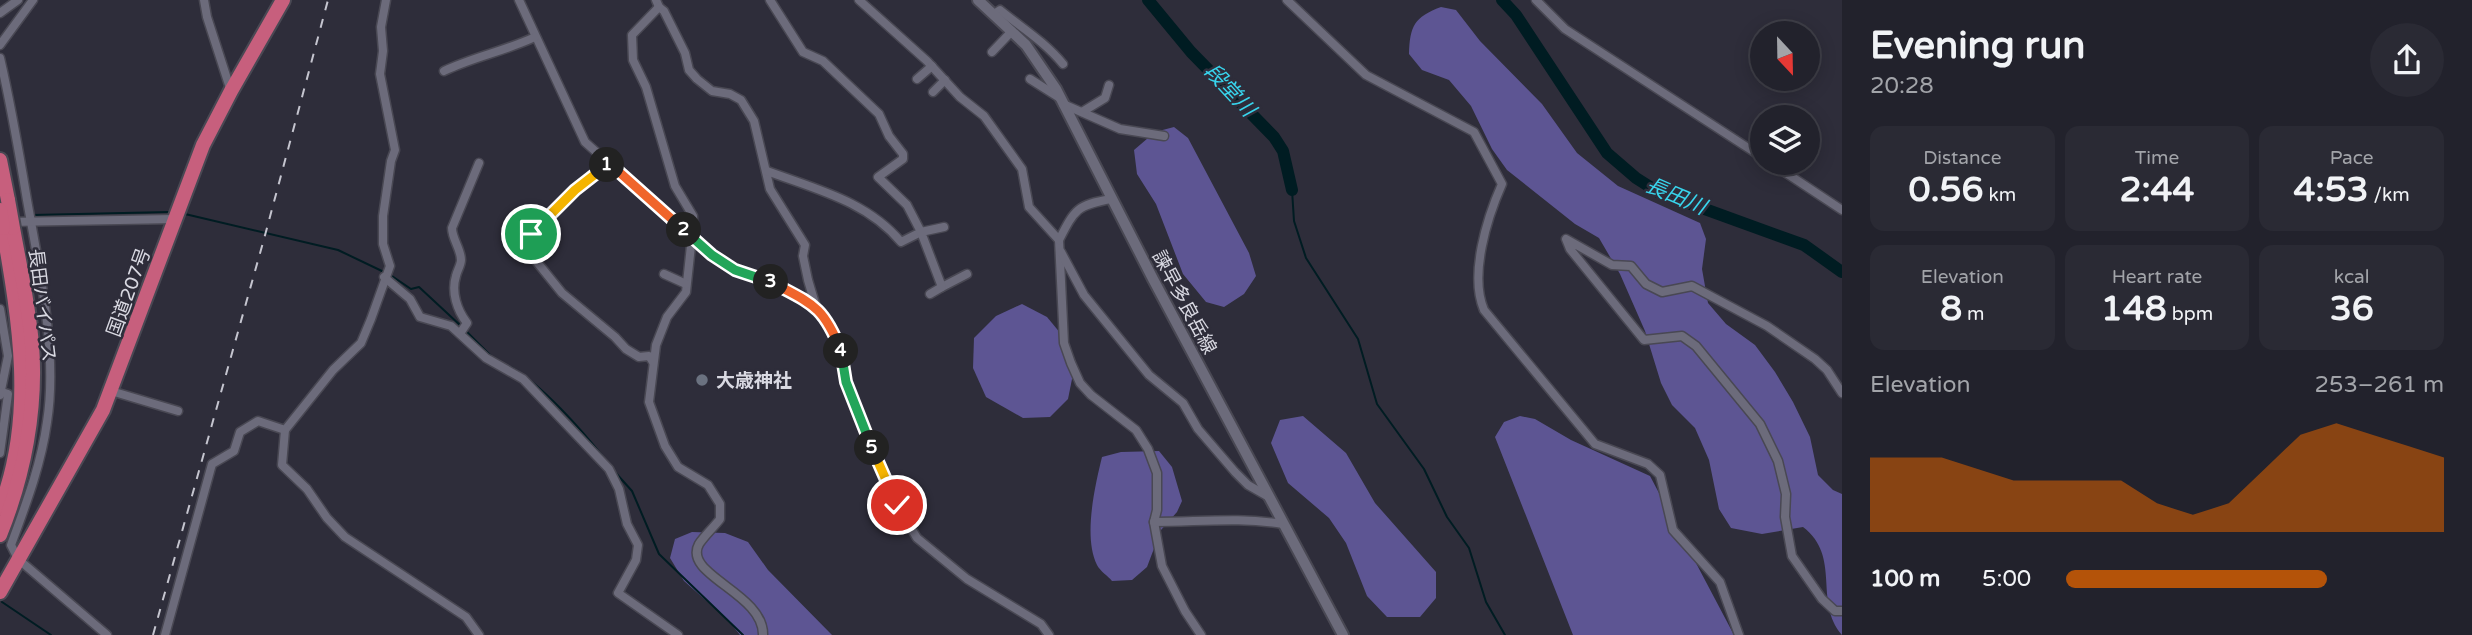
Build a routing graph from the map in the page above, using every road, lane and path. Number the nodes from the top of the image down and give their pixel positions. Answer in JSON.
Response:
{"nodes":[{"id":1,"x":18,"y":0,"type":"edge"},
{"id":2,"x":33,"y":0,"type":"edge"},
{"id":3,"x":204,"y":0,"type":"edge"},
{"id":4,"x":283,"y":0,"type":"edge"},
{"id":5,"x":386,"y":0,"type":"edge"},
{"id":6,"x":519,"y":0,"type":"edge"},
{"id":7,"x":770,"y":0,"type":"edge"},
{"id":8,"x":859,"y":0,"type":"edge"},
{"id":9,"x":978,"y":0,"type":"edge"},
{"id":10,"x":1287,"y":0,"type":"edge"},
{"id":11,"x":1536,"y":0,"type":"edge"},
{"id":12,"x":657,"y":4,"type":"edge"},
{"id":13,"x":0,"y":13,"type":"edge"},
{"id":14,"x":994,"y":14,"type":"junction"},
{"id":15,"x":1012,"y":31,"type":"junction"},
{"id":16,"x":535,"y":37,"type":"junction"},
{"id":17,"x":0,"y":45,"type":"edge"},
{"id":18,"x":992,"y":52,"type":"dead end"},
{"id":19,"x":0,"y":58,"type":"edge"},
{"id":20,"x":1063,"y":64,"type":"dead end"},
{"id":21,"x":932,"y":66,"type":"junction"},
{"id":22,"x":444,"y":71,"type":"dead end"},
{"id":23,"x":917,"y":79,"type":"dead end"},
{"id":24,"x":1030,"y":79,"type":"dead end"},
{"id":25,"x":945,"y":80,"type":"junction"},
{"id":26,"x":1110,"y":85,"type":"dead end"},
{"id":27,"x":4,"y":91,"type":"edge"},
{"id":28,"x":231,"y":91,"type":"junction"},
{"id":29,"x":933,"y":92,"type":"dead end"},
{"id":30,"x":1062,"y":101,"type":"junction"},
{"id":31,"x":1083,"y":112,"type":"junction"},
{"id":32,"x":1164,"y":136,"type":"dead end"},
{"id":33,"x":1750,"y":149,"type":"edge"},
{"id":34,"x":0,"y":160,"type":"edge"},
{"id":35,"x":479,"y":163,"type":"dead end"},
{"id":36,"x":609,"y":163,"type":"junction"},
{"id":37,"x":767,"y":171,"type":"junction"},
{"id":38,"x":1789,"y":175,"type":"edge"},
{"id":39,"x":1111,"y":199,"type":"junction"},
{"id":40,"x":3,"y":205,"type":"edge"},
{"id":41,"x":1842,"y":210,"type":"edge"},
{"id":42,"x":30,"y":214,"type":"junction"},
{"id":43,"x":176,"y":215,"type":"junction"},
{"id":44,"x":6,"y":226,"type":"edge"},
{"id":45,"x":944,"y":227,"type":"dead end"},
{"id":46,"x":921,"y":232,"type":"junction"},
{"id":47,"x":692,"y":238,"type":"junction"},
{"id":48,"x":1059,"y":240,"type":"junction"},
{"id":49,"x":1059,"y":250,"type":"junction"},
{"id":50,"x":385,"y":274,"type":"junction"},
{"id":51,"x":664,"y":274,"type":"dead end"},
{"id":52,"x":967,"y":274,"type":"dead end"},
{"id":53,"x":686,"y":284,"type":"junction"},
{"id":54,"x":942,"y":287,"type":"junction"},
{"id":55,"x":930,"y":294,"type":"dead end"},
{"id":56,"x":816,"y":307,"type":"junction"},
{"id":57,"x":0,"y":309,"type":"edge"},
{"id":58,"x":463,"y":328,"type":"junction"},
{"id":59,"x":653,"y":362,"type":"junction"},
{"id":60,"x":111,"y":391,"type":"junction"},
{"id":61,"x":1,"y":393,"type":"edge"},
{"id":62,"x":1842,"y":393,"type":"edge"},
{"id":63,"x":178,"y":411,"type":"dead end"},
{"id":64,"x":285,"y":430,"type":"junction"},
{"id":65,"x":0,"y":453,"type":"edge"},
{"id":66,"x":1269,"y":497,"type":"junction"},
{"id":67,"x":0,"y":508,"type":"edge"},
{"id":68,"x":1154,"y":522,"type":"junction"},
{"id":69,"x":1283,"y":524,"type":"junction"},
{"id":70,"x":0,"y":535,"type":"edge"},
{"id":71,"x":18,"y":559,"type":"junction"},
{"id":72,"x":0,"y":592,"type":"edge"},
{"id":73,"x":1842,"y":611,"type":"edge"},
{"id":74,"x":107,"y":635,"type":"edge"},
{"id":75,"x":165,"y":635,"type":"edge"},
{"id":76,"x":479,"y":635,"type":"edge"},
{"id":77,"x":678,"y":635,"type":"edge"},
{"id":78,"x":762,"y":635,"type":"edge"},
{"id":79,"x":1049,"y":635,"type":"edge"},
{"id":80,"x":1201,"y":635,"type":"edge"},
{"id":81,"x":1343,"y":635,"type":"edge"},
{"id":82,"x":1739,"y":635,"type":"edge"}],
"edges":[{"from":1,"to":13,"type":"street"},
{"from":2,"to":17,"type":"street"},
{"from":3,"to":28,"type":"street"},
{"from":4,"to":28,"type":"highway","name":"国道207号"},
{"from":5,"to":50,"type":"street"},
{"from":6,"to":16,"type":"street"},
{"from":7,"to":46,"type":"street"},
{"from":8,"to":21,"type":"street"},
{"from":9,"to":14,"type":"main road","name":"諫早多良岳線"},
{"from":10,"to":82,"type":"street"},
{"from":11,"to":33,"type":"street"},
{"from":12,"to":37,"type":"street"},
{"from":12,"to":47,"type":"street"},
{"from":14,"to":15,"type":"main road","name":"諫早多良岳線"},
{"from":14,"to":20,"type":"street"},
{"from":15,"to":18,"type":"street"},
{"from":15,"to":30,"type":"main road","name":"諫早多良岳線"},
{"from":16,"to":22,"type":"street"},
{"from":16,"to":36,"type":"street"},
{"from":19,"to":27,"type":"street"},
{"from":21,"to":23,"type":"street"},
{"from":21,"to":25,"type":"street"},
{"from":24,"to":30,"type":"street"},
{"from":25,"to":29,"type":"street"},
{"from":25,"to":48,"type":"street"},
{"from":26,"to":31,"type":"street"},
{"from":27,"to":42,"type":"street"},
{"from":28,"to":43,"type":"highway","name":"国道207号"},
{"from":30,"to":31,"type":"street"},
{"from":30,"to":39,"type":"main road","name":"諫早多良岳線"},
{"from":31,"to":32,"type":"street"},
{"from":34,"to":40,"type":"highway","name":"長田バイパス"},
{"from":35,"to":58,"type":"street"},
{"from":36,"to":47,"type":"street"},
{"from":36,"to":59,"type":"street"},
{"from":37,"to":46,"type":"street"},
{"from":37,"to":56,"type":"street"},
{"from":38,"to":41,"type":"street"},
{"from":39,"to":48,"type":"street"},
{"from":39,"to":66,"type":"main road","name":"諫早多良岳線"},
{"from":40,"to":42,"type":"street"},
{"from":40,"to":44,"type":"highway","name":"長田バイパス","bridge":true},
{"from":42,"to":43,"type":"street"},
{"from":42,"to":44,"type":"street"},
{"from":42,"to":71,"type":"street"},
{"from":43,"to":60,"type":"highway","name":"国道207号"},
{"from":44,"to":67,"type":"highway","name":"長田バイパス"},
{"from":44,"to":70,"type":"highway","name":"長田バイパス"},
{"from":45,"to":46,"type":"street"},
{"from":46,"to":54,"type":"street"},
{"from":47,"to":53,"type":"street"},
{"from":47,"to":56,"type":"street"},
{"from":48,"to":49,"type":"street"},
{"from":49,"to":66,"type":"street"},
{"from":49,"to":68,"type":"street"},
{"from":50,"to":58,"type":"street"},
{"from":50,"to":64,"type":"street"},
{"from":51,"to":53,"type":"street"},
{"from":52,"to":54,"type":"street"},
{"from":53,"to":59,"type":"street"},
{"from":54,"to":55,"type":"street"},
{"from":56,"to":79,"type":"street"},
{"from":57,"to":61,"type":"street"},
{"from":58,"to":77,"type":"street"},
{"from":59,"to":78,"type":"street"},
{"from":60,"to":63,"type":"street"},
{"from":60,"to":71,"type":"highway","name":"国道207号"},
{"from":61,"to":65,"type":"street"},
{"from":62,"to":73,"type":"street"},
{"from":64,"to":75,"type":"street"},
{"from":64,"to":76,"type":"street"},
{"from":66,"to":69,"type":"main road","name":"諫早多良岳線"},
{"from":68,"to":69,"type":"street"},
{"from":68,"to":80,"type":"street"},
{"from":69,"to":81,"type":"main road","name":"諫早多良岳線"},
{"from":71,"to":72,"type":"highway","name":"国道207号"},
{"from":71,"to":74,"type":"street"}]}
